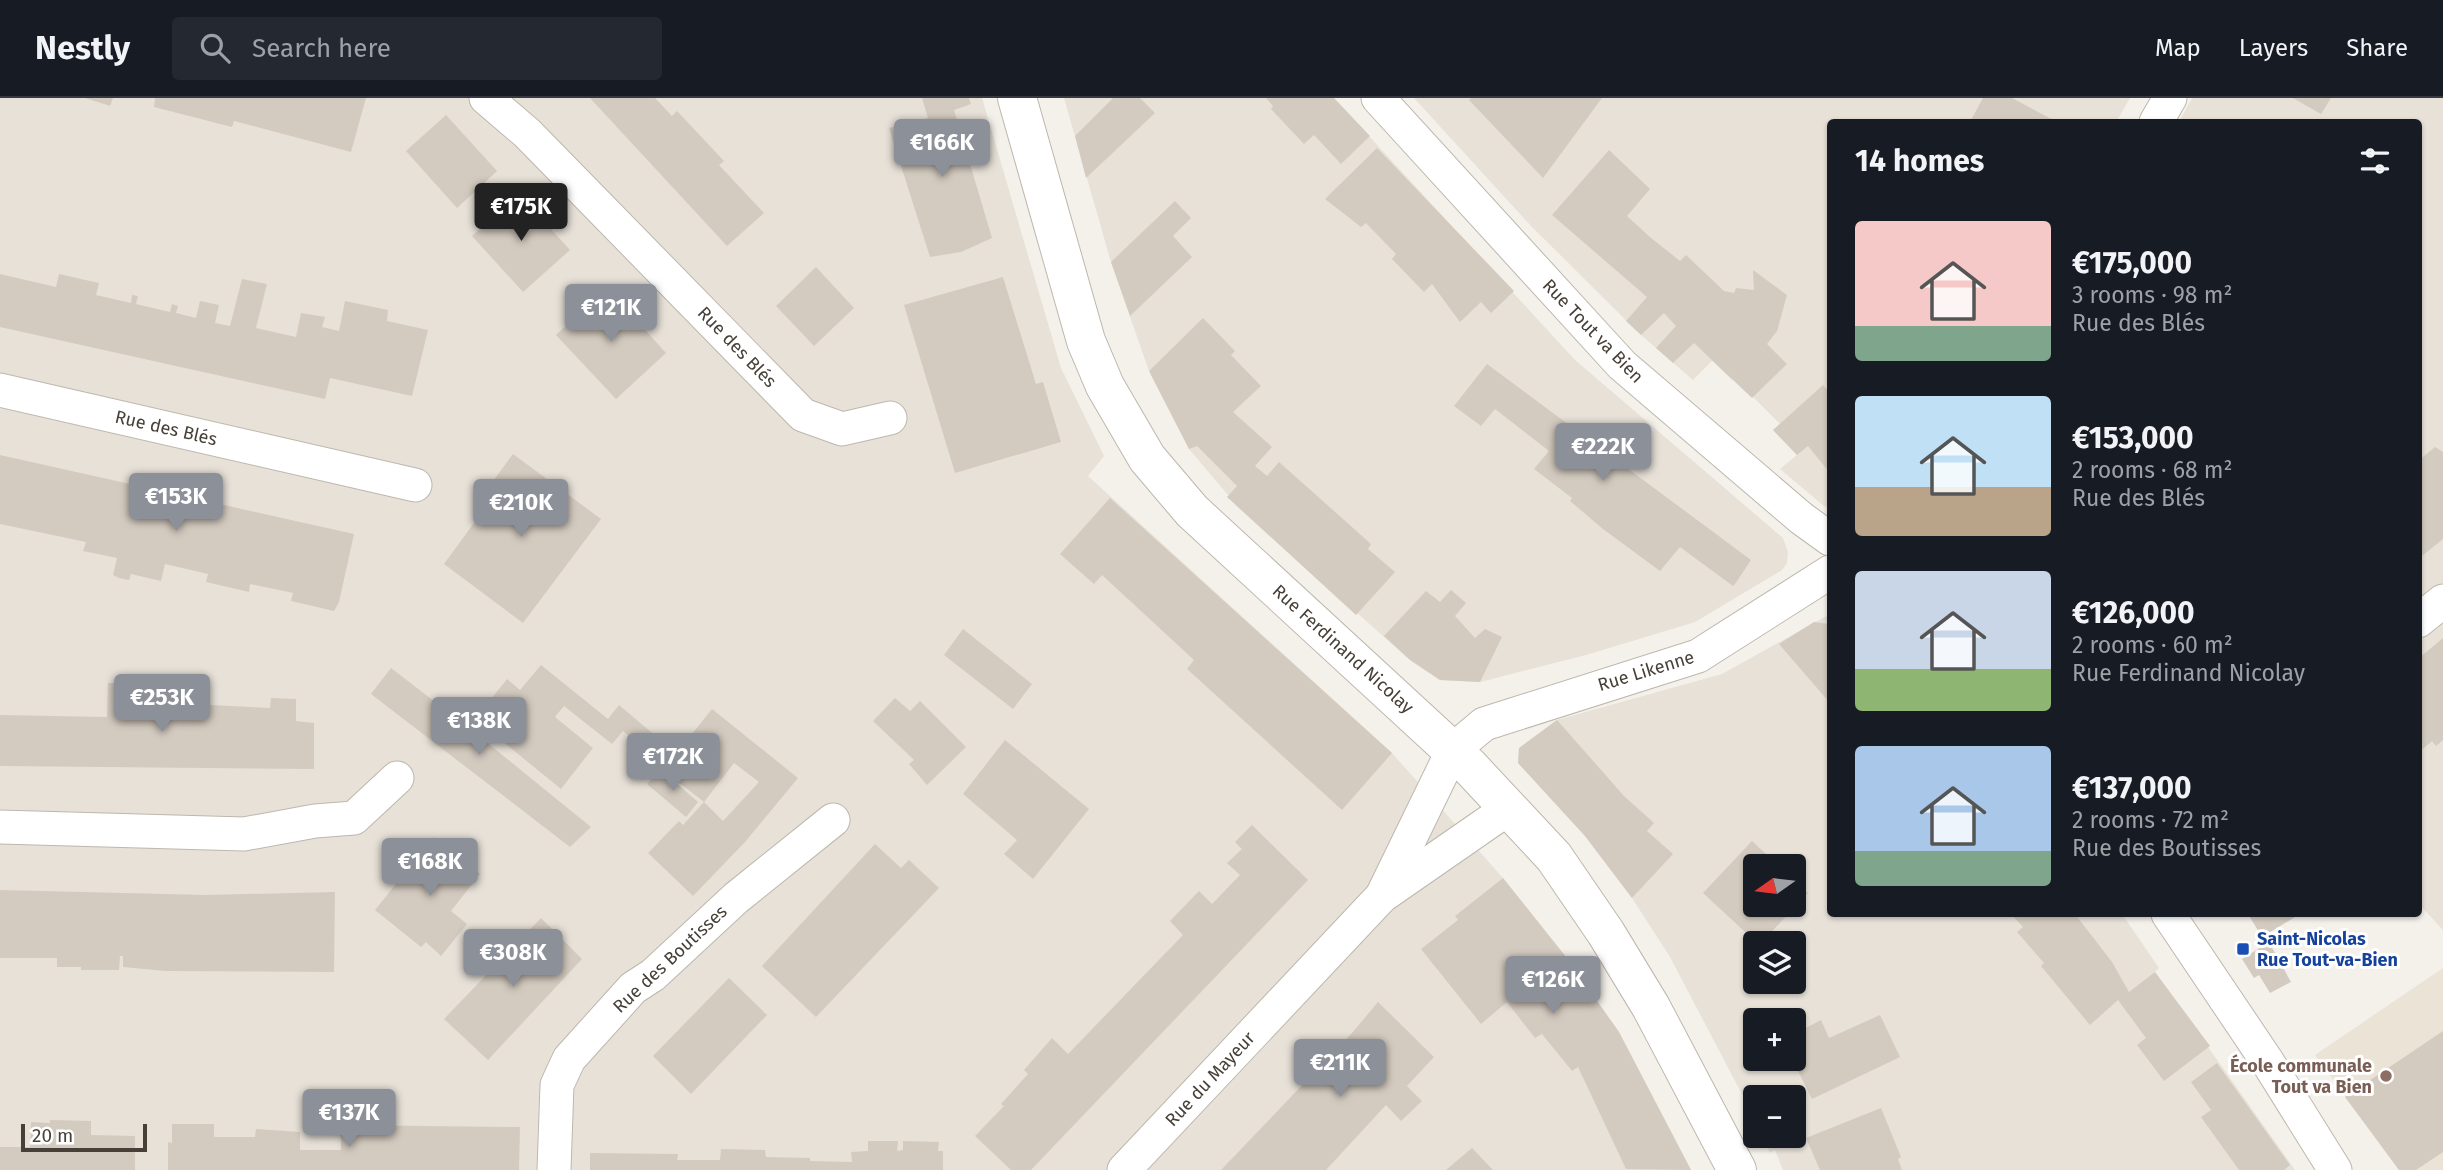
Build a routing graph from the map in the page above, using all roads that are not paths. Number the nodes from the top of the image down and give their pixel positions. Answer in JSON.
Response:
{"nodes":[{"id":1,"x":486,"y":98,"type":"edge"},
{"id":2,"x":1017,"y":98,"type":"edge"},
{"id":3,"x":1378,"y":98,"type":"edge"},
{"id":4,"x":2170,"y":98,"type":"edge"},
{"id":5,"x":2158,"y":119,"type":"edge"},
{"id":6,"x":0,"y":390,"type":"edge"},
{"id":7,"x":891,"y":418,"type":"dead end"},
{"id":8,"x":415,"y":485,"type":"dead end"},
{"id":9,"x":1827,"y":537,"type":"edge"},
{"id":10,"x":1827,"y":574,"type":"edge"},
{"id":11,"x":2443,"y":601,"type":"edge"},
{"id":12,"x":2422,"y":618,"type":"edge"},
{"id":13,"x":1453,"y":750,"type":"junction"},
{"id":14,"x":397,"y":778,"type":"dead end"},
{"id":15,"x":1509,"y":808,"type":"junction"},
{"id":16,"x":833,"y":820,"type":"dead end"},
{"id":17,"x":0,"y":827,"type":"edge"},
{"id":18,"x":1382,"y":896,"type":"junction"},
{"id":19,"x":2170,"y":917,"type":"edge"},
{"id":20,"x":554,"y":1170,"type":"edge"},
{"id":21,"x":1124,"y":1170,"type":"edge"},
{"id":22,"x":1737,"y":1170,"type":"edge"},
{"id":23,"x":2335,"y":1170,"type":"edge"}],
"edges":[{"from":1,"to":7,"type":"street","name":"Rue des Blés"},
{"from":2,"to":13,"type":"street","name":"Rue Ferdinand Nicolay"},
{"from":3,"to":9,"type":"street","name":"Rue Tout va Bien"},
{"from":4,"to":5,"type":"street"},
{"from":6,"to":8,"type":"street","name":"Rue des Blés"},
{"from":10,"to":13,"type":"street","name":"Rue Likenne"},
{"from":11,"to":12,"type":"street"},
{"from":13,"to":15,"type":"street","name":"Rue Ferdinand Nicolay"},
{"from":13,"to":18,"type":"street","name":"Rue du Mayeur"},
{"from":14,"to":17,"type":"street"},
{"from":15,"to":18,"type":"street","name":"Rue du Mayeur"},
{"from":15,"to":22,"type":"street","name":"Rue Ferdinand Nicolay"},
{"from":16,"to":20,"type":"street","name":"Rue des Boutisses"},
{"from":18,"to":21,"type":"street","name":"Rue du Mayeur"},
{"from":19,"to":23,"type":"street"}]}
